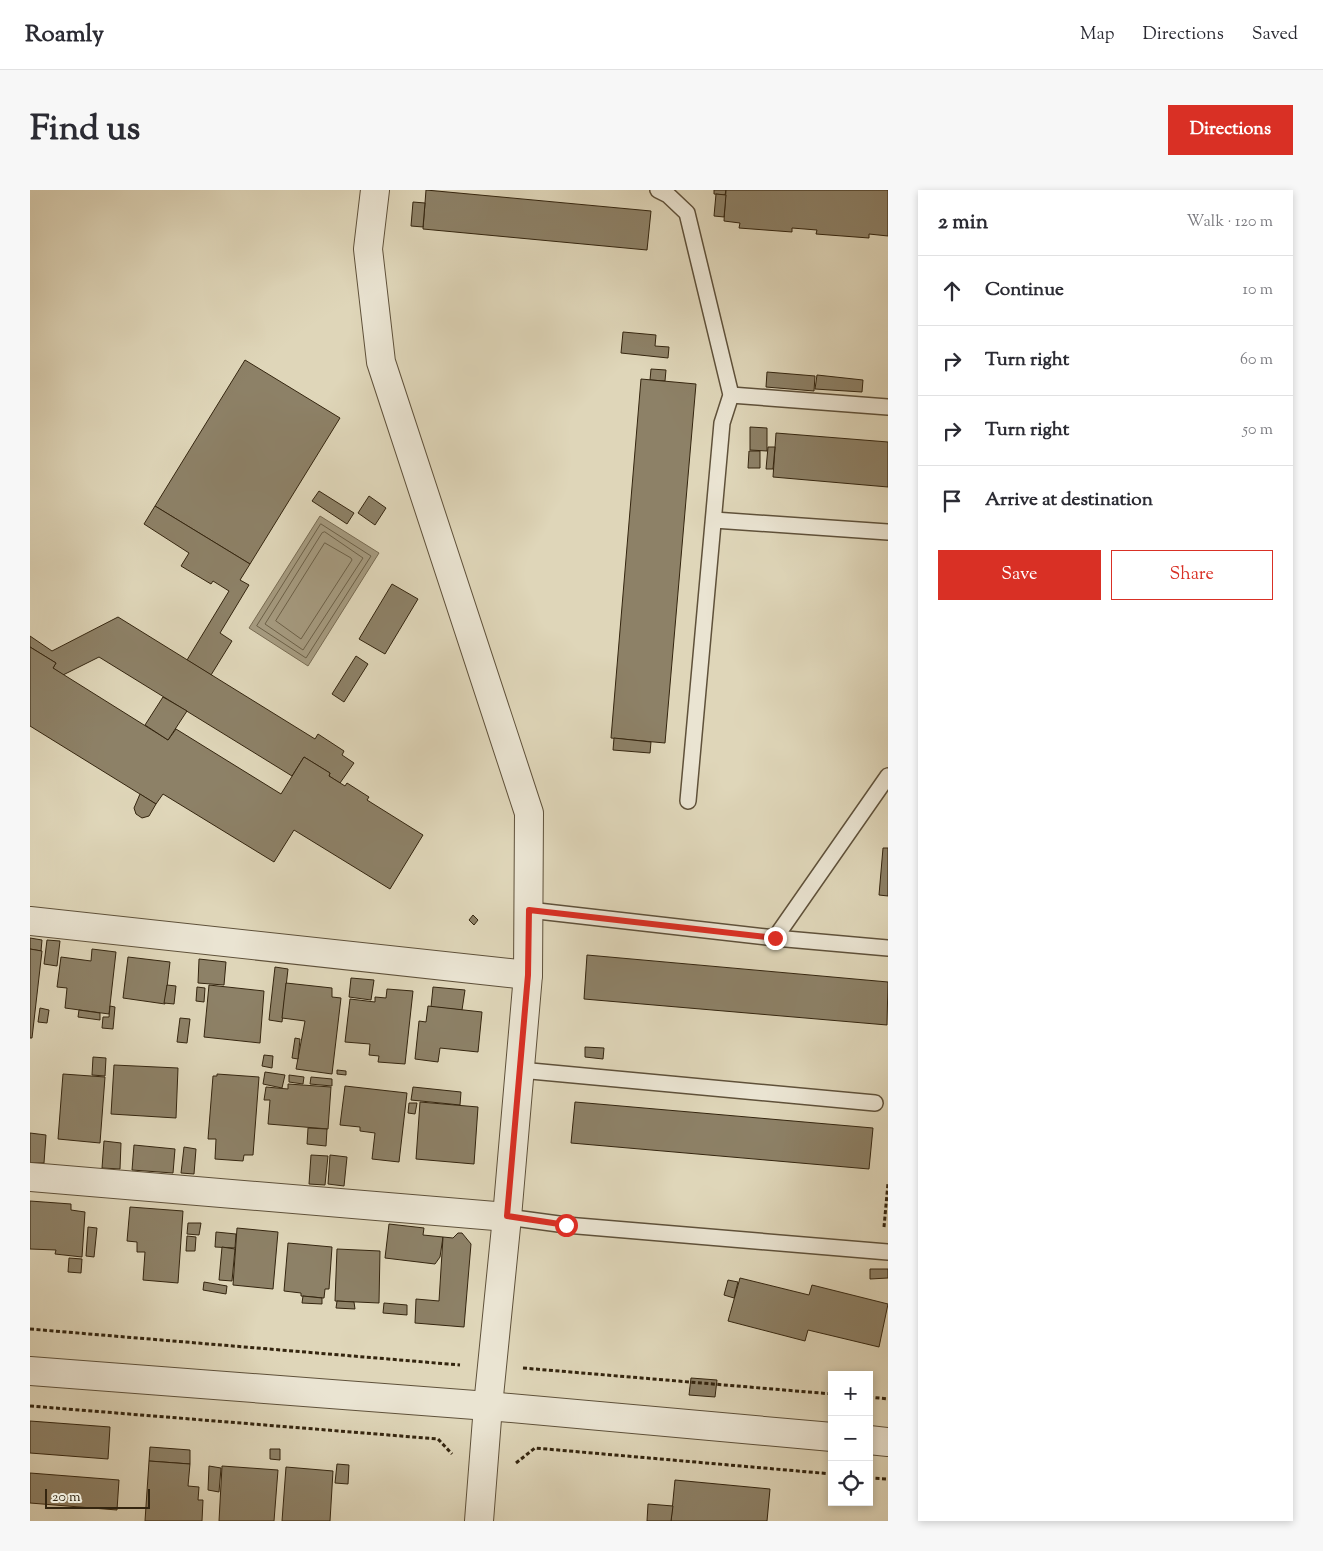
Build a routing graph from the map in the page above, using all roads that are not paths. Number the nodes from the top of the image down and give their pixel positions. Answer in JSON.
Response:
{"nodes":[{"id":1,"x":376,"y":190,"type":"edge"},
{"id":2,"x":658,"y":190,"type":"edge"},
{"id":3,"x":731,"y":395,"type":"junction"},
{"id":4,"x":888,"y":406,"type":"edge"},
{"id":5,"x":714,"y":520,"type":"junction"},
{"id":6,"x":888,"y":532,"type":"edge"},
{"id":7,"x":888,"y":776,"type":"edge"},
{"id":8,"x":688,"y":801,"type":"dead end"},
{"id":9,"x":529,"y":910,"type":"junction"},
{"id":10,"x":30,"y":921,"type":"edge"},
{"id":11,"x":775,"y":938,"type":"junction"},
{"id":12,"x":888,"y":948,"type":"edge"},
{"id":13,"x":528,"y":975,"type":"junction"},
{"id":14,"x":520,"y":1070,"type":"junction"},
{"id":15,"x":875,"y":1103,"type":"dead end"},
{"id":16,"x":30,"y":1177,"type":"edge"},
{"id":17,"x":507,"y":1216,"type":"junction"},
{"id":18,"x":885,"y":1252,"type":"edge"},
{"id":19,"x":30,"y":1371,"type":"edge"},
{"id":20,"x":488,"y":1406,"type":"junction"},
{"id":21,"x":828,"y":1437,"type":"edge"},
{"id":22,"x":873,"y":1440,"type":"edge"},
{"id":23,"x":888,"y":1442,"type":"edge"},
{"id":24,"x":479,"y":1521,"type":"edge"}],
"edges":[{"from":1,"to":9,"type":"street"},
{"from":2,"to":3,"type":"lane"},
{"from":3,"to":4,"type":"lane"},
{"from":3,"to":5,"type":"lane"},
{"from":5,"to":6,"type":"lane"},
{"from":5,"to":8,"type":"lane"},
{"from":7,"to":11,"type":"lane"},
{"from":9,"to":11,"type":"lane"},
{"from":9,"to":13,"type":"street"},
{"from":10,"to":13,"type":"street"},
{"from":11,"to":12,"type":"lane"},
{"from":13,"to":14,"type":"street"},
{"from":14,"to":15,"type":"lane"},
{"from":14,"to":17,"type":"street"},
{"from":16,"to":17,"type":"street"},
{"from":17,"to":18,"type":"lane"},
{"from":17,"to":20,"type":"street"},
{"from":19,"to":20,"type":"street"},
{"from":20,"to":21,"type":"street"},
{"from":20,"to":24,"type":"street"},
{"from":22,"to":23,"type":"street"}]}
